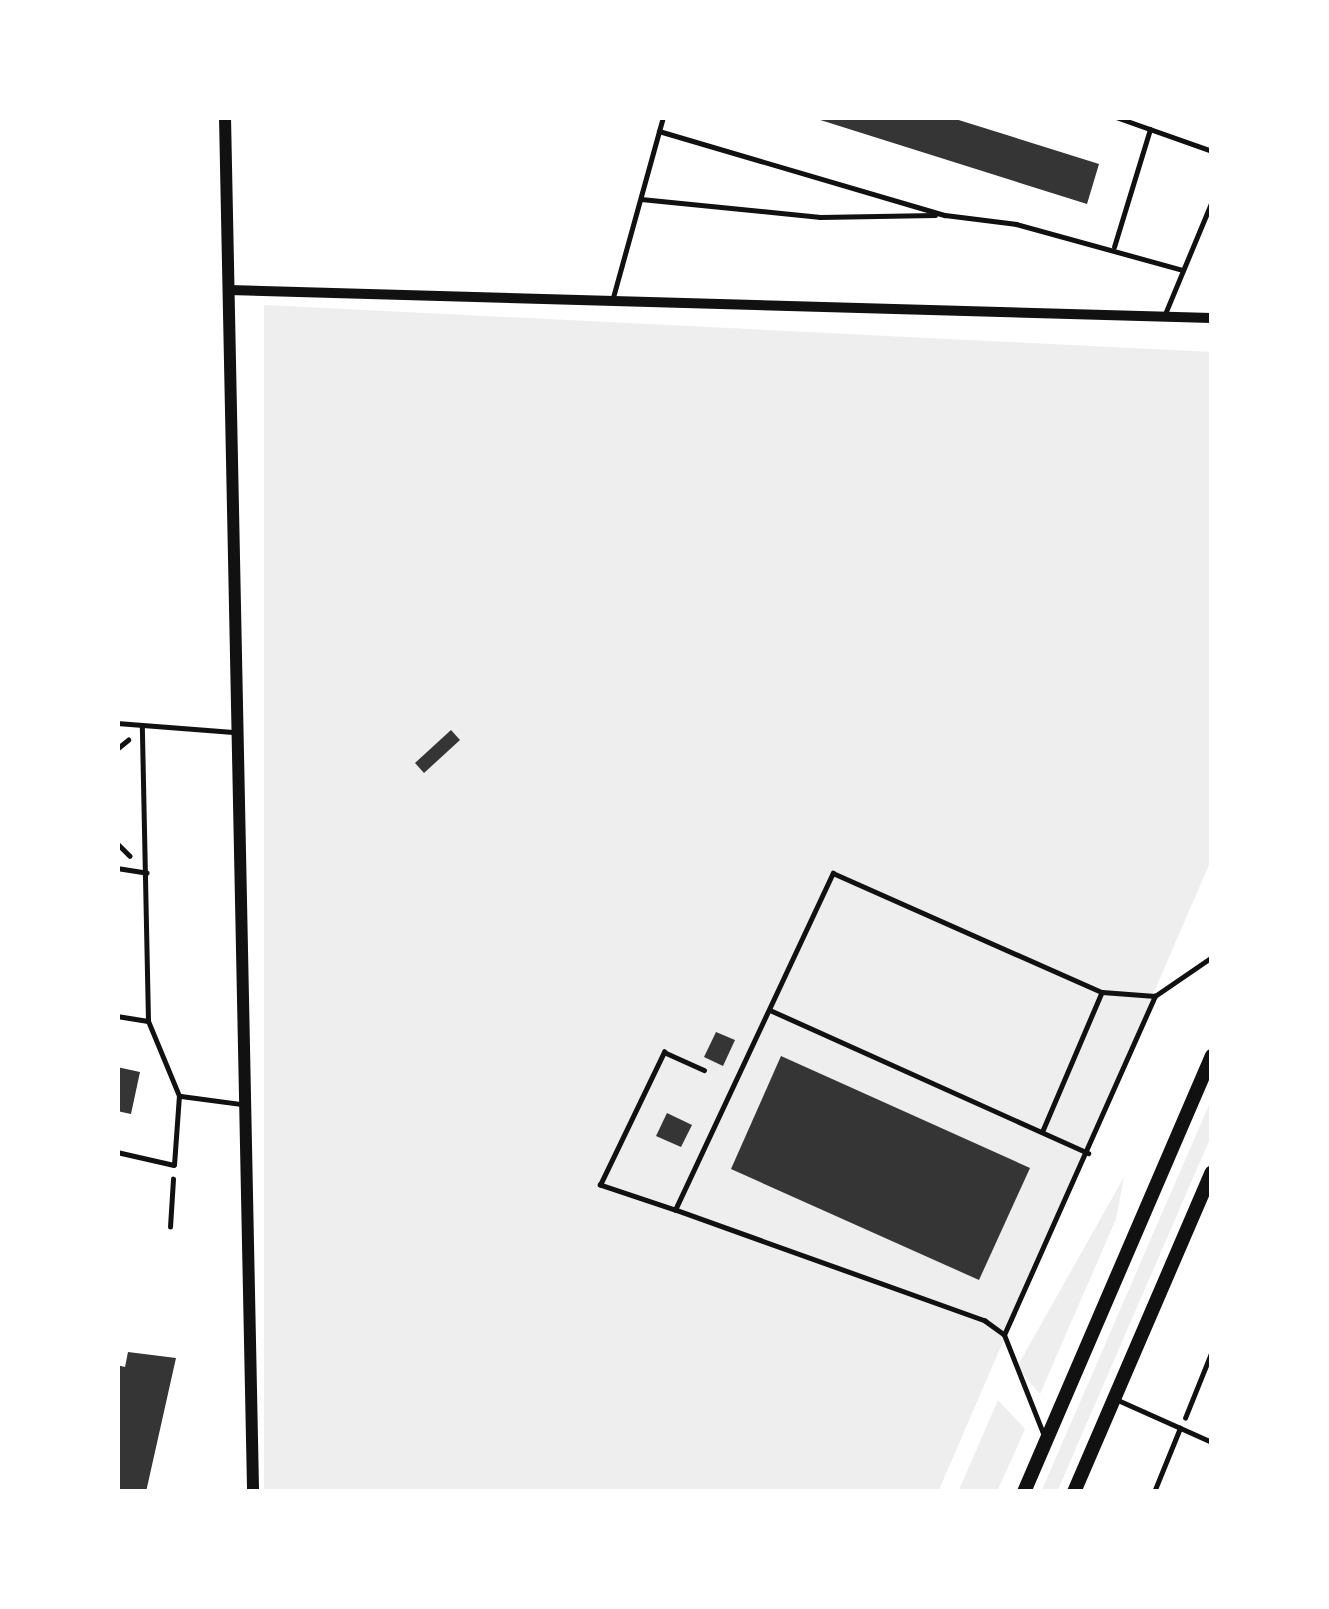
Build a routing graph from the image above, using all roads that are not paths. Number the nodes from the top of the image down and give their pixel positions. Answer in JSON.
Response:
{"nodes":[{"id":1,"x":225,"y":117,"type":"edge"},
{"id":2,"x":663,"y":117,"type":"edge"},
{"id":3,"x":1116,"y":117,"type":"edge"},
{"id":4,"x":1150,"y":129,"type":"junction"},
{"id":5,"x":659,"y":131,"type":"junction"},
{"id":6,"x":1212,"y":151,"type":"edge"},
{"id":7,"x":641,"y":199,"type":"junction"},
{"id":8,"x":1212,"y":201,"type":"edge"},
{"id":9,"x":945,"y":215,"type":"junction"},
{"id":10,"x":1114,"y":247,"type":"junction"},
{"id":11,"x":1183,"y":270,"type":"junction"},
{"id":12,"x":229,"y":290,"type":"junction"},
{"id":13,"x":612,"y":301,"type":"junction"},
{"id":14,"x":1212,"y":318,"type":"edge"},
{"id":15,"x":1162,"y":320,"type":"junction"},
{"id":16,"x":117,"y":723,"type":"edge"},
{"id":17,"x":142,"y":728,"type":"junction"},
{"id":18,"x":239,"y":732,"type":"junction"},
{"id":19,"x":117,"y":868,"type":"edge"},
{"id":20,"x":147,"y":873,"type":"junction"},
{"id":21,"x":1212,"y":957,"type":"edge"},
{"id":22,"x":1102,"y":992,"type":"junction"},
{"id":23,"x":1155,"y":996,"type":"junction"},
{"id":24,"x":768,"y":1010,"type":"junction"},
{"id":25,"x":117,"y":1016,"type":"edge"},
{"id":26,"x":148,"y":1021,"type":"junction"},
{"id":27,"x":1212,"y":1056,"type":"edge"},
{"id":28,"x":704,"y":1070,"type":"dead end"},
{"id":29,"x":179,"y":1096,"type":"junction"},
{"id":30,"x":247,"y":1105,"type":"junction"},
{"id":31,"x":1042,"y":1132,"type":"junction"},
{"id":32,"x":117,"y":1152,"type":"edge"},
{"id":33,"x":1088,"y":1153,"type":"junction"},
{"id":34,"x":1212,"y":1172,"type":"edge"},
{"id":35,"x":676,"y":1210,"type":"junction"},
{"id":36,"x":1004,"y":1335,"type":"junction"},
{"id":37,"x":1112,"y":1398,"type":"junction"},
{"id":38,"x":1180,"y":1428,"type":"junction"},
{"id":39,"x":1046,"y":1441,"type":"junction"},
{"id":40,"x":1212,"y":1442,"type":"edge"},
{"id":41,"x":253,"y":1492,"type":"edge"},
{"id":42,"x":1024,"y":1492,"type":"edge"},
{"id":43,"x":1074,"y":1492,"type":"edge"},
{"id":44,"x":1154,"y":1492,"type":"edge"}],
"edges":[{"from":1,"to":12,"type":"street"},
{"from":2,"to":5,"type":"lane"},
{"from":3,"to":4,"type":"lane"},
{"from":4,"to":6,"type":"lane"},
{"from":4,"to":10,"type":"lane"},
{"from":5,"to":7,"type":"lane"},
{"from":5,"to":9,"type":"lane"},
{"from":7,"to":9,"type":"lane"},
{"from":7,"to":13,"type":"lane"},
{"from":8,"to":11,"type":"lane"},
{"from":9,"to":10,"type":"lane"},
{"from":10,"to":11,"type":"lane"},
{"from":11,"to":15,"type":"lane"},
{"from":12,"to":13,"type":"street"},
{"from":12,"to":18,"type":"street"},
{"from":13,"to":15,"type":"street"},
{"from":14,"to":15,"type":"street"},
{"from":16,"to":17,"type":"lane"},
{"from":17,"to":18,"type":"lane"},
{"from":17,"to":20,"type":"lane"},
{"from":18,"to":30,"type":"street"},
{"from":19,"to":20,"type":"lane"},
{"from":20,"to":26,"type":"lane"},
{"from":21,"to":23,"type":"lane"},
{"from":22,"to":23,"type":"lane"},
{"from":22,"to":24,"type":"lane"},
{"from":22,"to":31,"type":"lane"},
{"from":23,"to":33,"type":"lane"},
{"from":24,"to":31,"type":"lane"},
{"from":24,"to":35,"type":"lane"},
{"from":25,"to":26,"type":"lane"},
{"from":26,"to":29,"type":"lane"},
{"from":27,"to":39,"type":"main road"},
{"from":28,"to":35,"type":"lane"},
{"from":29,"to":30,"type":"lane"},
{"from":29,"to":32,"type":"lane"},
{"from":30,"to":41,"type":"street"},
{"from":31,"to":33,"type":"lane"},
{"from":33,"to":36,"type":"lane"},
{"from":34,"to":37,"type":"main road"},
{"from":35,"to":36,"type":"lane"},
{"from":36,"to":39,"type":"lane"},
{"from":37,"to":38,"type":"lane"},
{"from":37,"to":43,"type":"main road"},
{"from":38,"to":40,"type":"lane"},
{"from":38,"to":44,"type":"lane"},
{"from":39,"to":42,"type":"main road"}]}
